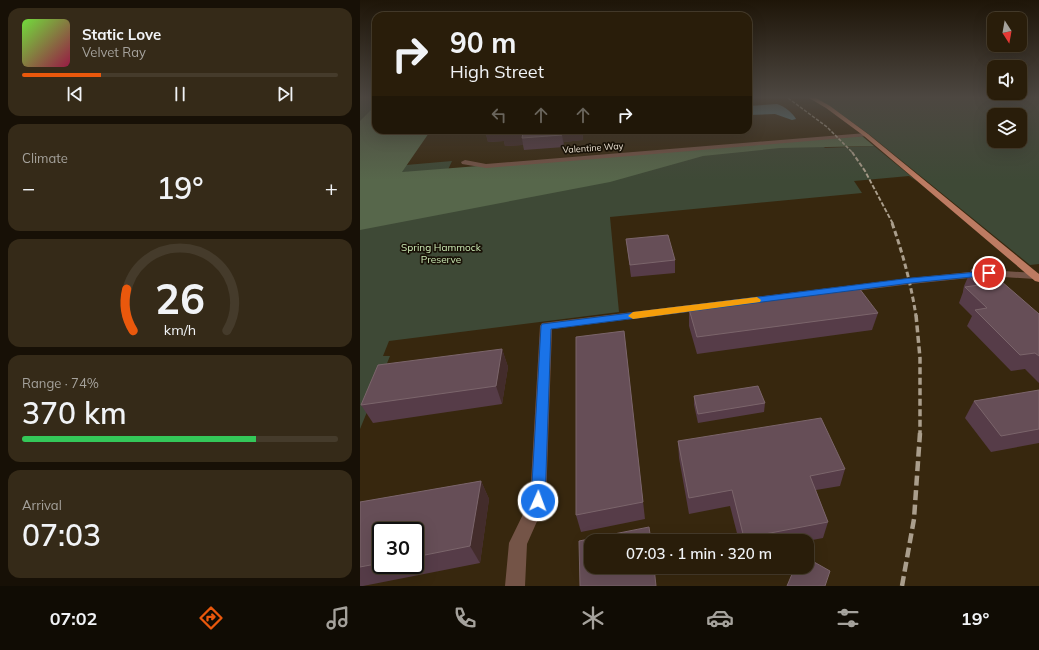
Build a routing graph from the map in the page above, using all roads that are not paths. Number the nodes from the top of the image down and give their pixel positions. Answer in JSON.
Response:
{"nodes":[{"id":1,"x":852,"y":125,"type":"edge"},
{"id":2,"x":866,"y":136,"type":"junction"},
{"id":3,"x":465,"y":162,"type":"dead end"},
{"id":4,"x":1037,"y":277,"type":"edge"},
{"id":5,"x":515,"y":586,"type":"edge"}],
"edges":[{"from":1,"to":2,"type":"main road"},
{"from":2,"to":3,"type":"street","name":"Valentine Way"},
{"from":2,"to":4,"type":"main road"},
{"from":4,"to":5,"type":"street"}]}
